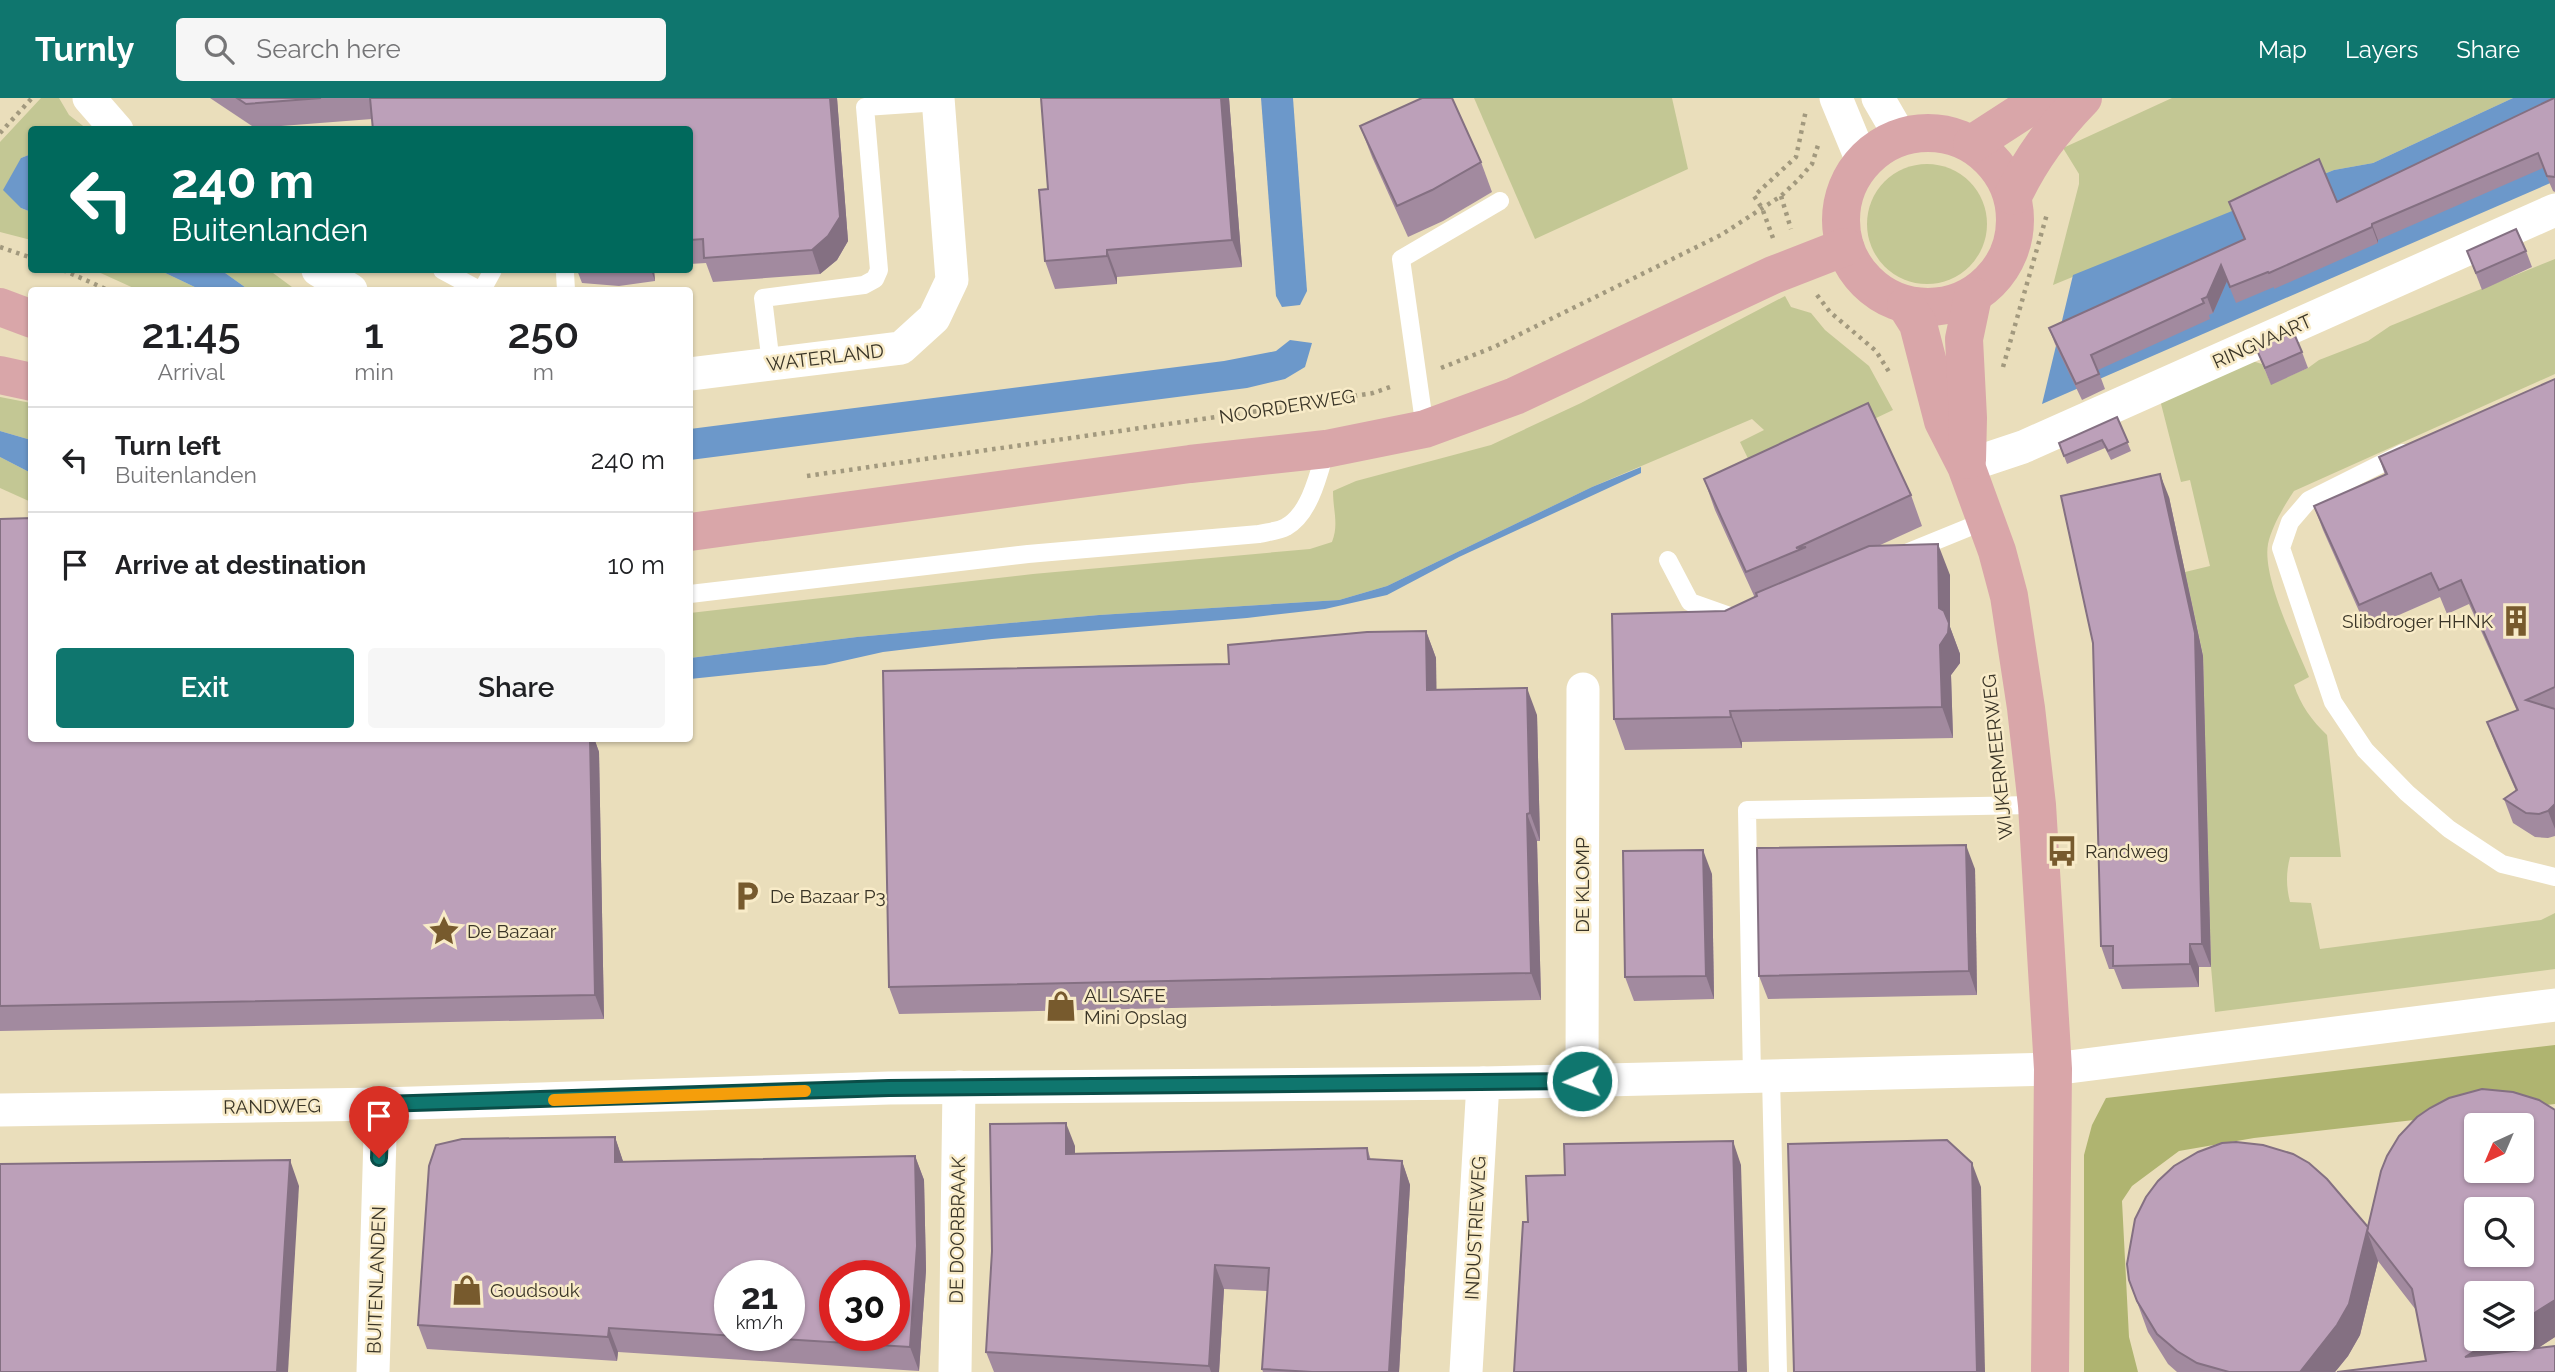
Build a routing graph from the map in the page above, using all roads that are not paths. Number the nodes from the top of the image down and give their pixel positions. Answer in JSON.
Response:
{"nodes":[{"id":1,"x":89,"y":98,"type":"edge"},
{"id":2,"x":1878,"y":98,"type":"edge"},
{"id":3,"x":2043,"y":98,"type":"edge"},
{"id":4,"x":2083,"y":98,"type":"edge"},
{"id":5,"x":939,"y":100,"type":"edge"},
{"id":6,"x":1826,"y":101,"type":"edge"},
{"id":7,"x":114,"y":126,"type":"edge"},
{"id":8,"x":1900,"y":136,"type":"junction"},
{"id":9,"x":1972,"y":144,"type":"junction"},
{"id":10,"x":1863,"y":161,"type":"junction"},
{"id":11,"x":2013,"y":196,"type":"junction"},
{"id":12,"x":1500,"y":201,"type":"dead end"},
{"id":13,"x":2555,"y":210,"type":"edge"},
{"id":14,"x":1845,"y":247,"type":"junction"},
{"id":15,"x":323,"y":273,"type":"edge"},
{"id":16,"x":448,"y":273,"type":"edge"},
{"id":17,"x":346,"y":287,"type":"edge"},
{"id":18,"x":474,"y":287,"type":"edge"},
{"id":19,"x":1973,"y":296,"type":"junction"},
{"id":20,"x":1906,"y":305,"type":"junction"},
{"id":21,"x":0,"y":307,"type":"edge"},
{"id":22,"x":28,"y":318,"type":"edge"},
{"id":23,"x":771,"y":364,"type":"junction"},
{"id":24,"x":693,"y":374,"type":"edge"},
{"id":25,"x":0,"y":375,"type":"edge"},
{"id":26,"x":28,"y":381,"type":"edge"},
{"id":27,"x":1425,"y":429,"type":"junction"},
{"id":28,"x":2423,"y":443,"type":"edge"},
{"id":29,"x":1326,"y":449,"type":"junction"},
{"id":30,"x":1966,"y":466,"type":"junction"},
{"id":31,"x":1987,"y":520,"type":"junction"},
{"id":32,"x":693,"y":532,"type":"edge"},
{"id":33,"x":1895,"y":558,"type":"edge"},
{"id":34,"x":1668,"y":560,"type":"dead end"},
{"id":35,"x":693,"y":594,"type":"edge"},
{"id":36,"x":1756,"y":616,"type":"edge"},
{"id":37,"x":1583,"y":689,"type":"dead end"},
{"id":38,"x":2037,"y":806,"type":"junction"},
{"id":39,"x":2555,"y":877,"type":"edge"},
{"id":40,"x":2555,"y":1005,"type":"edge"},
{"id":41,"x":2053,"y":1069,"type":"junction"},
{"id":42,"x":1761,"y":1077,"type":"junction"},
{"id":43,"x":1582,"y":1081,"type":"junction"},
{"id":44,"x":1483,"y":1083,"type":"junction"},
{"id":45,"x":959,"y":1087,"type":"junction"},
{"id":46,"x":381,"y":1104,"type":"junction"},
{"id":47,"x":0,"y":1110,"type":"edge"},
{"id":48,"x":373,"y":1372,"type":"edge"},
{"id":49,"x":955,"y":1372,"type":"edge"},
{"id":50,"x":1466,"y":1372,"type":"edge"},
{"id":51,"x":1778,"y":1372,"type":"edge"},
{"id":52,"x":2050,"y":1372,"type":"edge"}],
"edges":[{"from":1,"to":7,"type":"street"},
{"from":2,"to":8,"type":"street"},
{"from":3,"to":9,"type":"main road"},
{"from":4,"to":11,"type":"main road"},
{"from":5,"to":23,"type":"street","name":"WATERLAND"},
{"from":5,"to":23,"type":"lane"},
{"from":6,"to":10,"type":"street"},
{"from":8,"to":9,"type":"main road"},
{"from":8,"to":10,"type":"main road"},
{"from":9,"to":11,"type":"main road"},
{"from":10,"to":14,"type":"main road"},
{"from":11,"to":19,"type":"main road"},
{"from":12,"to":27,"type":"lane"},
{"from":13,"to":30,"type":"street","name":"RINGVAART"},
{"from":14,"to":20,"type":"main road"},
{"from":14,"to":27,"type":"main road"},
{"from":15,"to":17,"type":"street"},
{"from":16,"to":18,"type":"lane"},
{"from":19,"to":20,"type":"main road"},
{"from":19,"to":30,"type":"main road","name":"WIJKERMEERWEG"},
{"from":20,"to":30,"type":"main road","name":"WIJKERMEERWEG"},
{"from":21,"to":22,"type":"main road"},
{"from":23,"to":24,"type":"street","name":"WATERLAND"},
{"from":25,"to":26,"type":"main road"},
{"from":27,"to":29,"type":"main road"},
{"from":28,"to":39,"type":"lane"},
{"from":29,"to":32,"type":"main road"},
{"from":29,"to":35,"type":"lane"},
{"from":30,"to":31,"type":"main road","name":"WIJKERMEERWEG"},
{"from":31,"to":33,"type":"lane"},
{"from":31,"to":38,"type":"main road","name":"WIJKERMEERWEG"},
{"from":34,"to":36,"type":"lane"},
{"from":37,"to":43,"type":"street","name":"DE KLOMP"},
{"from":38,"to":41,"type":"main road","name":"WIJKERMEERWEG"},
{"from":38,"to":42,"type":"lane"},
{"from":40,"to":41,"type":"street","name":"RANDWEG"},
{"from":41,"to":42,"type":"street","name":"RANDWEG"},
{"from":41,"to":52,"type":"main road","name":"WIJKERMEERWEG"},
{"from":42,"to":43,"type":"street","name":"RANDWEG"},
{"from":42,"to":51,"type":"lane"},
{"from":43,"to":44,"type":"street","name":"RANDWEG"},
{"from":44,"to":45,"type":"street","name":"RANDWEG"},
{"from":44,"to":50,"type":"street","name":"INDUSTRIEWEG"},
{"from":45,"to":46,"type":"street","name":"RANDWEG"},
{"from":45,"to":49,"type":"street","name":"DE DOORBRAAK"},
{"from":46,"to":47,"type":"street","name":"RANDWEG"},
{"from":46,"to":48,"type":"street","name":"BUITENLANDEN"}]}
